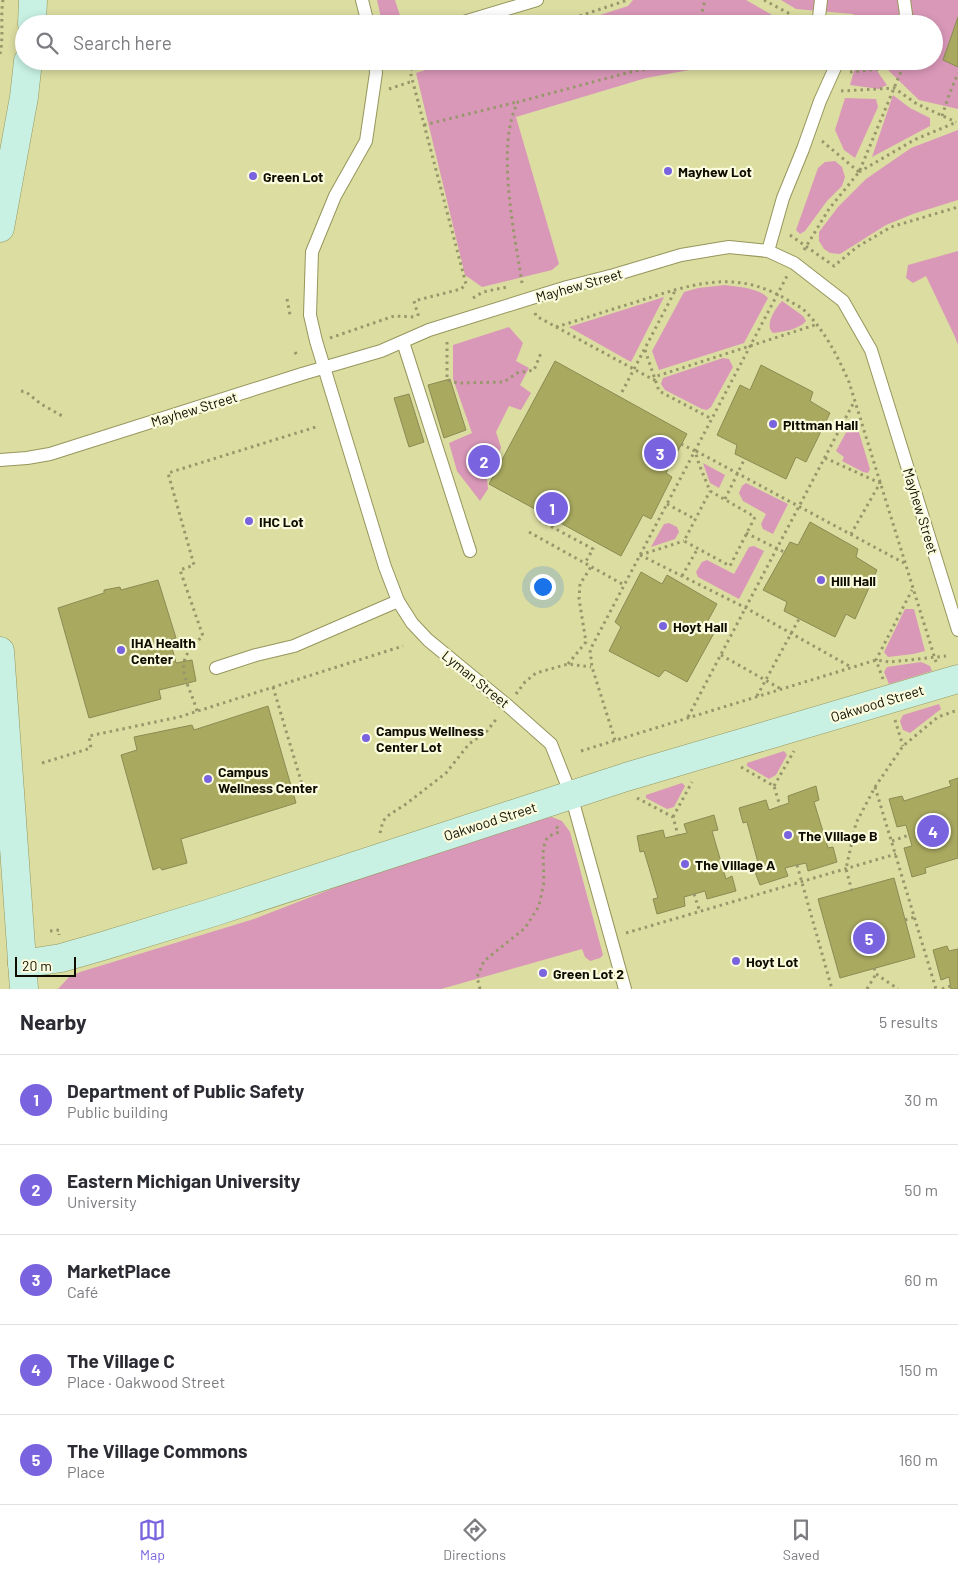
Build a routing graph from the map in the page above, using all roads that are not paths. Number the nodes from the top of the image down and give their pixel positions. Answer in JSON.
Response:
{"nodes":[{"id":1,"x":33,"y":0,"type":"edge"},
{"id":2,"x":362,"y":0,"type":"edge"},
{"id":3,"x":537,"y":0,"type":"edge"},
{"id":4,"x":821,"y":0,"type":"edge"},
{"id":5,"x":904,"y":0,"type":"edge"},
{"id":6,"x":32,"y":15,"type":"edge"},
{"id":7,"x":366,"y":15,"type":"edge"},
{"id":8,"x":488,"y":15,"type":"edge"},
{"id":9,"x":819,"y":15,"type":"edge"},
{"id":10,"x":906,"y":15,"type":"edge"},
{"id":11,"x":27,"y":70,"type":"edge"},
{"id":12,"x":376,"y":70,"type":"edge"},
{"id":13,"x":834,"y":70,"type":"edge"},
{"id":14,"x":0,"y":228,"type":"edge"},
{"id":15,"x":768,"y":251,"type":"junction"},
{"id":16,"x":403,"y":342,"type":"junction"},
{"id":17,"x":324,"y":368,"type":"junction"},
{"id":18,"x":0,"y":460,"type":"edge"},
{"id":19,"x":470,"y":551,"type":"dead end"},
{"id":20,"x":398,"y":601,"type":"junction"},
{"id":21,"x":954,"y":602,"type":"edge"},
{"id":22,"x":958,"y":630,"type":"edge"},
{"id":23,"x":0,"y":651,"type":"edge"},
{"id":24,"x":954,"y":667,"type":"edge"},
{"id":25,"x":216,"y":668,"type":"dead end"},
{"id":26,"x":570,"y":795,"type":"junction"},
{"id":27,"x":23,"y":977,"type":"edge"},
{"id":28,"x":625,"y":989,"type":"edge"}],
"edges":[{"from":1,"to":6,"type":"street"},
{"from":2,"to":7,"type":"lane"},
{"from":3,"to":8,"type":"lane"},
{"from":4,"to":9,"type":"lane"},
{"from":5,"to":10,"type":"lane"},
{"from":11,"to":14,"type":"street"},
{"from":12,"to":17,"type":"lane","name":"Lyman Street"},
{"from":13,"to":15,"type":"lane"},
{"from":15,"to":16,"type":"lane","name":"Mayhew Street"},
{"from":15,"to":21,"type":"lane","name":"Mayhew Street"},
{"from":16,"to":17,"type":"lane","name":"Mayhew Street"},
{"from":16,"to":19,"type":"lane"},
{"from":17,"to":18,"type":"lane","name":"Mayhew Street"},
{"from":17,"to":20,"type":"lane","name":"Lyman Street"},
{"from":20,"to":25,"type":"lane"},
{"from":20,"to":26,"type":"lane","name":"Lyman Street"},
{"from":21,"to":22,"type":"lane","name":"Mayhew Street"},
{"from":23,"to":27,"type":"street"},
{"from":24,"to":26,"type":"street","name":"Oakwood Street"},
{"from":26,"to":27,"type":"street","name":"Oakwood Street"},
{"from":26,"to":28,"type":"lane","name":"Lyman Street"}]}
